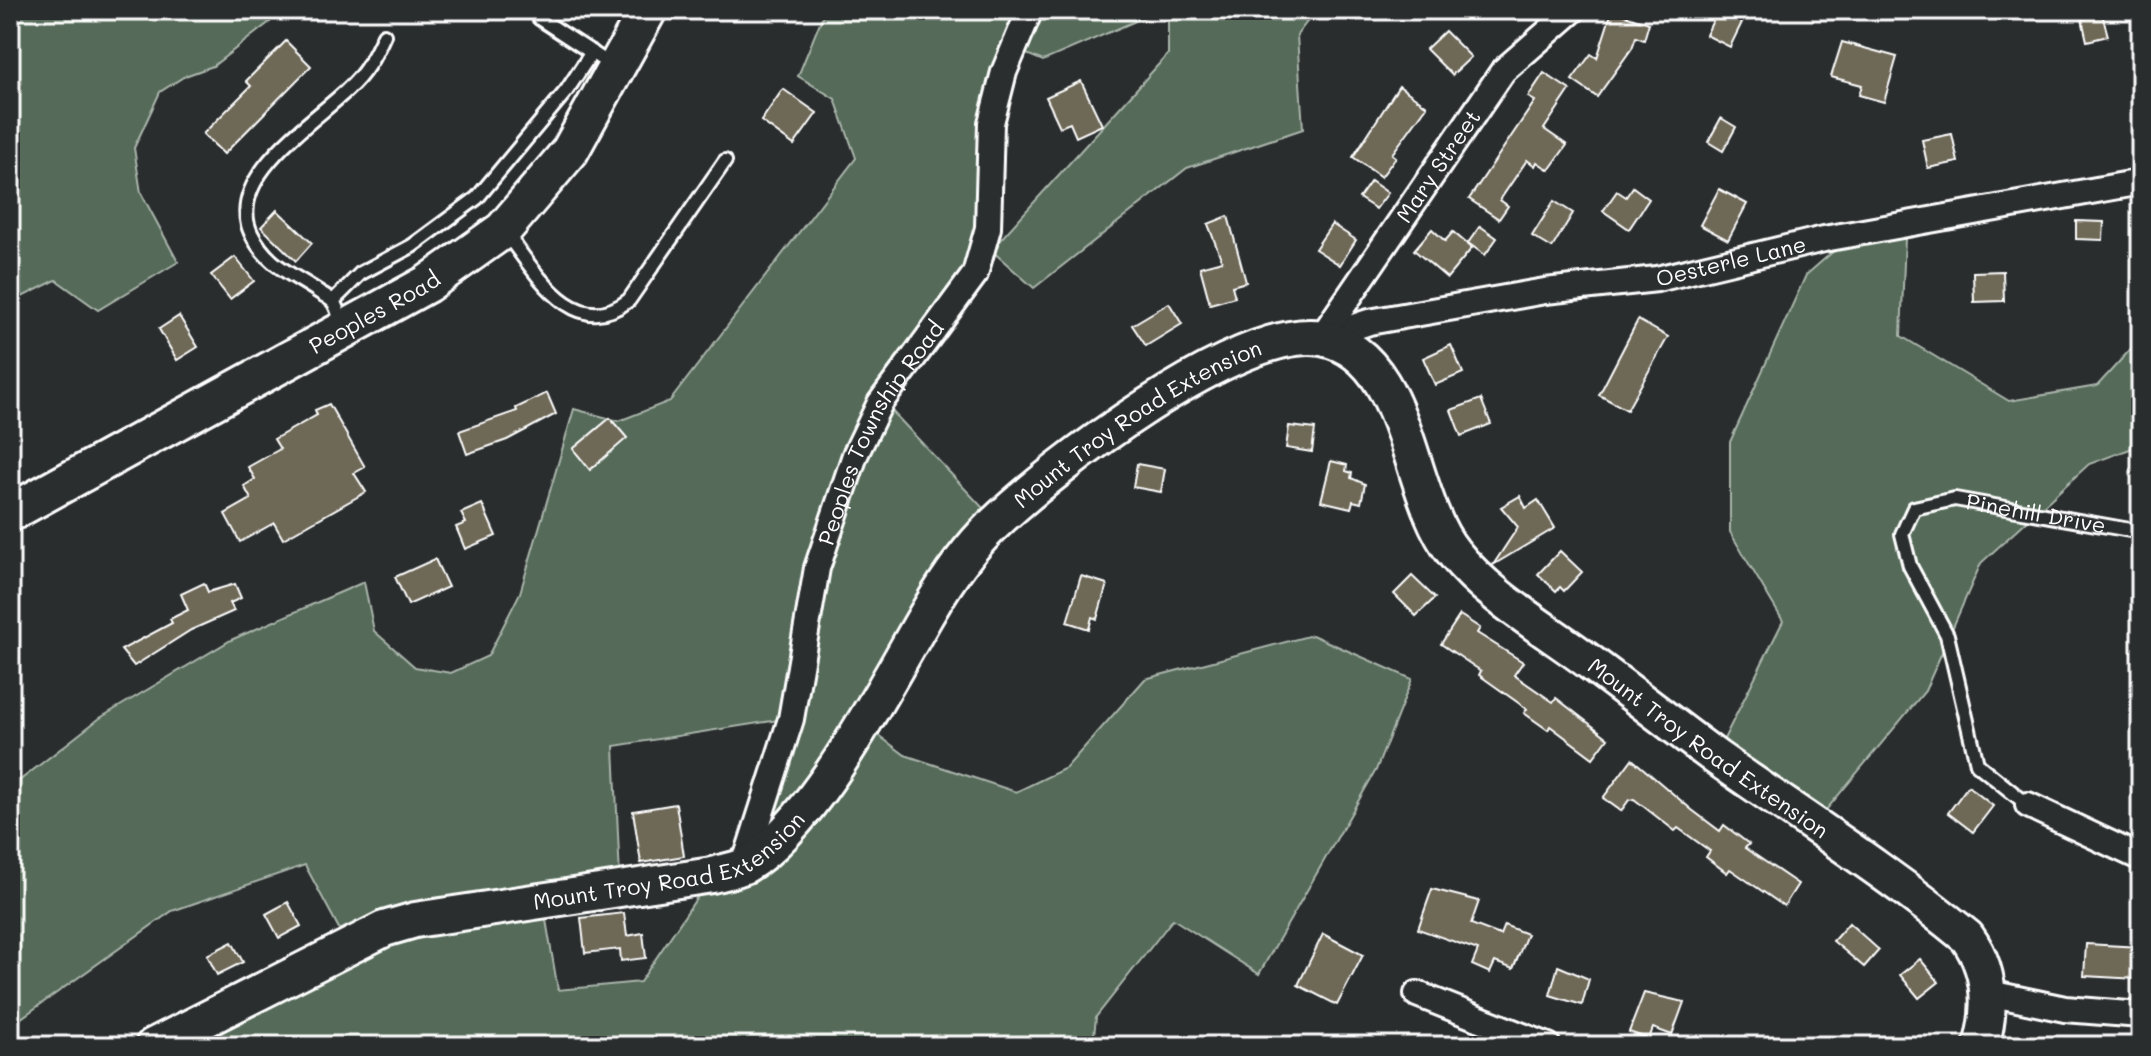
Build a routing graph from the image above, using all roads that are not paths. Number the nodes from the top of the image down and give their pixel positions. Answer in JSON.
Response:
{"nodes":[{"id":1,"x":648,"y":10,"type":"edge"},
{"id":2,"x":1030,"y":10,"type":"edge"},
{"id":3,"x":1573,"y":10,"type":"edge"},
{"id":4,"x":539,"y":18,"type":"dead end"},
{"id":5,"x":384,"y":35,"type":"dead end"},
{"id":6,"x":604,"y":61,"type":"junction"},
{"id":7,"x":725,"y":161,"type":"dead end"},
{"id":8,"x":2141,"y":182,"type":"edge"},
{"id":9,"x":503,"y":230,"type":"junction"},
{"id":10,"x":338,"y":315,"type":"junction"},
{"id":11,"x":1321,"y":338,"type":"junction"},
{"id":12,"x":10,"y":513,"type":"edge"},
{"id":13,"x":2141,"y":532,"type":"edge"},
{"id":14,"x":2028,"y":805,"type":"joint"},
{"id":15,"x":2141,"y":858,"type":"edge"},
{"id":16,"x":744,"y":866,"type":"junction"},
{"id":17,"x":1989,"y":993,"type":"junction"},
{"id":18,"x":1417,"y":994,"type":"dead end"},
{"id":19,"x":2141,"y":1015,"type":"edge"},
{"id":20,"x":153,"y":1046,"type":"edge"},
{"id":21,"x":1548,"y":1046,"type":"edge"},
{"id":22,"x":1981,"y":1046,"type":"edge"}],
"edges":[{"from":1,"to":6,"type":"main road","name":"Peoples Road"},
{"from":2,"to":16,"type":"street","name":"Peoples Township Road"},
{"from":3,"to":11,"type":"street","name":"Mary Street"},
{"from":4,"to":6,"type":"lane"},
{"from":5,"to":10,"type":"lane"},
{"from":6,"to":9,"type":"main road","name":"Peoples Road"},
{"from":6,"to":10,"type":"lane"},
{"from":7,"to":9,"type":"lane"},
{"from":8,"to":11,"type":"street","name":"Oesterle Lane"},
{"from":9,"to":10,"type":"main road","name":"Peoples Road"},
{"from":10,"to":12,"type":"main road","name":"Peoples Road"},
{"from":11,"to":16,"type":"street","name":"Mount Troy Road Extension"},
{"from":11,"to":17,"type":"street","name":"Mount Troy Road Extension"},
{"from":13,"to":14,"type":"lane","name":"Pinehill Drive"},
{"from":14,"to":15,"type":"street","name":"Pinehill Drive"},
{"from":16,"to":20,"type":"street","name":"Mount Troy Road Extension"},
{"from":17,"to":19,"type":"street"},
{"from":17,"to":22,"type":"street","name":"Mount Troy Road Extension"},
{"from":18,"to":21,"type":"street"}]}
